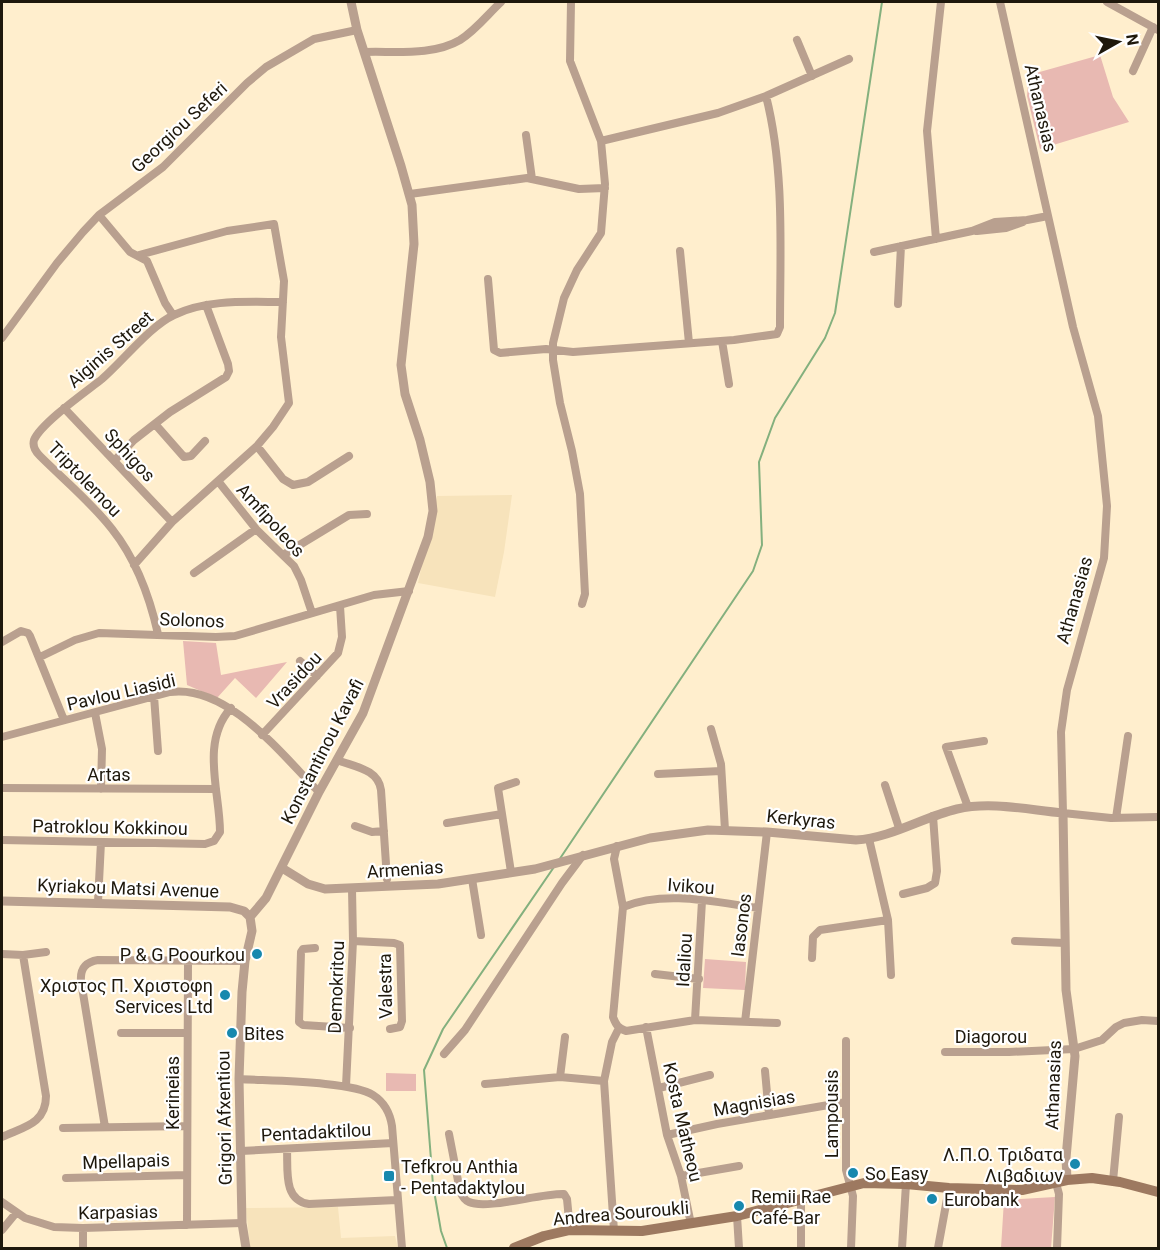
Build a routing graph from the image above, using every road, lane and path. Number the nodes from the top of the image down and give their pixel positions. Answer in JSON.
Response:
{"nodes":[{"id":1,"x":351,"y":2,"type":"edge"},
{"id":2,"x":501,"y":2,"type":"edge"},
{"id":3,"x":571,"y":2,"type":"edge"},
{"id":4,"x":941,"y":2,"type":"edge"},
{"id":5,"x":1000,"y":2,"type":"edge"},
{"id":6,"x":1107,"y":2,"type":"edge"},
{"id":7,"x":1156,"y":28,"type":"edge"},
{"id":8,"x":357,"y":30,"type":"junction"},
{"id":9,"x":797,"y":40,"type":"dead end"},
{"id":10,"x":365,"y":52,"type":"junction"},
{"id":11,"x":849,"y":59,"type":"dead end"},
{"id":12,"x":1133,"y":71,"type":"dead end"},
{"id":13,"x":812,"y":76,"type":"junction"},
{"id":14,"x":766,"y":96,"type":"junction"},
{"id":15,"x":526,"y":135,"type":"dead end"},
{"id":16,"x":601,"y":141,"type":"junction"},
{"id":17,"x":532,"y":179,"type":"junction"},
{"id":18,"x":605,"y":188,"type":"junction"},
{"id":19,"x":410,"y":194,"type":"junction"},
{"id":20,"x":99,"y":215,"type":"junction"},
{"id":21,"x":1048,"y":216,"type":"junction"},
{"id":22,"x":936,"y":239,"type":"junction"},
{"id":23,"x":901,"y":246,"type":"junction"},
{"id":24,"x":680,"y":251,"type":"dead end"},
{"id":25,"x":874,"y":252,"type":"dead end"},
{"id":26,"x":139,"y":255,"type":"junction"},
{"id":27,"x":488,"y":279,"type":"dead end"},
{"id":28,"x":283,"y":302,"type":"junction"},
{"id":29,"x":898,"y":304,"type":"dead end"},
{"id":30,"x":206,"y":305,"type":"junction"},
{"id":31,"x":173,"y":315,"type":"junction"},
{"id":32,"x":2,"y":339,"type":"edge"},
{"id":33,"x":723,"y":341,"type":"junction"},
{"id":34,"x":689,"y":343,"type":"junction"},
{"id":35,"x":553,"y":350,"type":"junction"},
{"id":36,"x":729,"y":384,"type":"dead end"},
{"id":37,"x":64,"y":408,"type":"junction"},
{"id":38,"x":155,"y":424,"type":"junction"},
{"id":39,"x":205,"y":441,"type":"dead end"},
{"id":40,"x":34,"y":444,"type":"joint"},
{"id":41,"x":257,"y":446,"type":"junction"},
{"id":42,"x":349,"y":456,"type":"dead end"},
{"id":43,"x":115,"y":460,"type":"junction"},
{"id":44,"x":218,"y":481,"type":"junction"},
{"id":45,"x":367,"y":514,"type":"dead end"},
{"id":46,"x":172,"y":522,"type":"junction"},
{"id":47,"x":256,"y":529,"type":"junction"},
{"id":48,"x":284,"y":555,"type":"junction"},
{"id":49,"x":134,"y":565,"type":"junction"},
{"id":50,"x":194,"y":573,"type":"dead end"},
{"id":51,"x":409,"y":591,"type":"junction"},
{"id":52,"x":582,"y":604,"type":"dead end"},
{"id":53,"x":340,"y":606,"type":"junction"},
{"id":54,"x":312,"y":613,"type":"junction"},
{"id":55,"x":158,"y":634,"type":"junction"},
{"id":56,"x":2,"y":642,"type":"edge"},
{"id":57,"x":40,"y":657,"type":"junction"},
{"id":58,"x":300,"y":661,"type":"dead end"},
{"id":59,"x":317,"y":676,"type":"junction"},
{"id":60,"x":154,"y":696,"type":"junction"},
{"id":61,"x":231,"y":708,"type":"junction"},
{"id":62,"x":95,"y":713,"type":"junction"},
{"id":63,"x":64,"y":720,"type":"junction"},
{"id":64,"x":711,"y":729,"type":"dead end"},
{"id":65,"x":262,"y":735,"type":"junction"},
{"id":66,"x":1128,"y":736,"type":"dead end"},
{"id":67,"x":2,"y":737,"type":"edge"},
{"id":68,"x":984,"y":741,"type":"dead end"},
{"id":69,"x":158,"y":751,"type":"dead end"},
{"id":70,"x":337,"y":760,"type":"junction"},
{"id":71,"x":721,"y":771,"type":"junction"},
{"id":72,"x":658,"y":774,"type":"dead end"},
{"id":73,"x":516,"y":782,"type":"dead end"},
{"id":74,"x":885,"y":785,"type":"dead end"},
{"id":75,"x":2,"y":788,"type":"edge"},
{"id":76,"x":101,"y":789,"type":"junction"},
{"id":77,"x":216,"y":789,"type":"junction"},
{"id":78,"x":320,"y":792,"type":"junction"},
{"id":79,"x":968,"y":807,"type":"junction"},
{"id":80,"x":1063,"y":813,"type":"junction"},
{"id":81,"x":502,"y":814,"type":"junction"},
{"id":82,"x":933,"y":816,"type":"junction"},
{"id":83,"x":1158,"y":817,"type":"edge"},
{"id":84,"x":1116,"y":818,"type":"junction"},
{"id":85,"x":447,"y":823,"type":"dead end"},
{"id":86,"x":355,"y":826,"type":"dead end"},
{"id":87,"x":899,"y":828,"type":"junction"},
{"id":88,"x":724,"y":830,"type":"junction"},
{"id":89,"x":384,"y":831,"type":"junction"},
{"id":90,"x":767,"y":832,"type":"junction"},
{"id":91,"x":869,"y":839,"type":"junction"},
{"id":92,"x":2,"y":840,"type":"edge"},
{"id":93,"x":101,"y":842,"type":"junction"},
{"id":94,"x":617,"y":846,"type":"junction"},
{"id":95,"x":580,"y":856,"type":"junction"},
{"id":96,"x":282,"y":868,"type":"junction"},
{"id":97,"x":535,"y":869,"type":"joint"},
{"id":98,"x":511,"y":873,"type":"junction"},
{"id":99,"x":387,"y":879,"type":"dead end"},
{"id":100,"x":472,"y":879,"type":"junction"},
{"id":101,"x":352,"y":889,"type":"junction"},
{"id":102,"x":903,"y":894,"type":"dead end"},
{"id":103,"x":2,"y":901,"type":"edge"},
{"id":104,"x":702,"y":901,"type":"junction"},
{"id":105,"x":98,"y":902,"type":"junction"},
{"id":106,"x":623,"y":907,"type":"junction"},
{"id":107,"x":758,"y":908,"type":"junction"},
{"id":108,"x":250,"y":917,"type":"junction"},
{"id":109,"x":888,"y":920,"type":"junction"},
{"id":110,"x":481,"y":935,"type":"dead end"},
{"id":111,"x":352,"y":941,"type":"junction"},
{"id":112,"x":1015,"y":941,"type":"dead end"},
{"id":113,"x":1065,"y":943,"type":"junction"},
{"id":114,"x":315,"y":948,"type":"dead end"},
{"id":115,"x":46,"y":952,"type":"dead end"},
{"id":116,"x":2,"y":954,"type":"edge"},
{"id":117,"x":23,"y":956,"type":"junction"},
{"id":118,"x":812,"y":958,"type":"dead end"},
{"id":119,"x":188,"y":961,"type":"junction"},
{"id":120,"x":245,"y":961,"type":"junction"},
{"id":121,"x":655,"y":974,"type":"dead end"},
{"id":122,"x":891,"y":975,"type":"dead end"},
{"id":123,"x":699,"y":979,"type":"junction"},
{"id":124,"x":695,"y":1020,"type":"junction"},
{"id":125,"x":1158,"y":1021,"type":"edge"},
{"id":126,"x":745,"y":1022,"type":"junction"},
{"id":127,"x":777,"y":1023,"type":"dead end"},
{"id":128,"x":646,"y":1027,"type":"junction"},
{"id":129,"x":350,"y":1028,"type":"junction"},
{"id":130,"x":619,"y":1028,"type":"junction"},
{"id":131,"x":390,"y":1029,"type":"dead end"},
{"id":132,"x":121,"y":1033,"type":"dead end"},
{"id":133,"x":187,"y":1033,"type":"junction"},
{"id":134,"x":565,"y":1037,"type":"dead end"},
{"id":135,"x":846,"y":1041,"type":"dead end"},
{"id":136,"x":1074,"y":1049,"type":"junction"},
{"id":137,"x":945,"y":1052,"type":"dead end"},
{"id":138,"x":444,"y":1054,"type":"dead end"},
{"id":139,"x":765,"y":1071,"type":"dead end"},
{"id":140,"x":710,"y":1075,"type":"dead end"},
{"id":141,"x":560,"y":1077,"type":"junction"},
{"id":142,"x":239,"y":1079,"type":"junction"},
{"id":143,"x":604,"y":1081,"type":"junction"},
{"id":144,"x":485,"y":1084,"type":"dead end"},
{"id":145,"x":346,"y":1086,"type":"junction"},
{"id":146,"x":659,"y":1088,"type":"junction"},
{"id":147,"x":846,"y":1102,"type":"junction"},
{"id":148,"x":769,"y":1115,"type":"junction"},
{"id":149,"x":1119,"y":1117,"type":"dead end"},
{"id":150,"x":187,"y":1126,"type":"junction"},
{"id":151,"x":105,"y":1127,"type":"junction"},
{"id":152,"x":63,"y":1128,"type":"dead end"},
{"id":153,"x":3,"y":1133,"type":"edge"},
{"id":154,"x":449,"y":1134,"type":"dead end"},
{"id":155,"x":667,"y":1135,"type":"junction"},
{"id":156,"x":393,"y":1143,"type":"junction"},
{"id":157,"x":287,"y":1149,"type":"junction"},
{"id":158,"x":241,"y":1151,"type":"junction"},
{"id":159,"x":738,"y":1166,"type":"dead end"},
{"id":160,"x":187,"y":1174,"type":"junction"},
{"id":161,"x":681,"y":1176,"type":"junction"},
{"id":162,"x":66,"y":1178,"type":"dead end"},
{"id":163,"x":1067,"y":1180,"type":"junction"},
{"id":164,"x":1113,"y":1181,"type":"junction"},
{"id":165,"x":1056,"y":1183,"type":"junction"},
{"id":166,"x":906,"y":1184,"type":"junction"},
{"id":167,"x":850,"y":1186,"type":"junction"},
{"id":168,"x":949,"y":1188,"type":"junction"},
{"id":169,"x":1158,"y":1192,"type":"edge"},
{"id":170,"x":801,"y":1198,"type":"junction"},
{"id":171,"x":397,"y":1200,"type":"junction"},
{"id":172,"x":2,"y":1202,"type":"edge"},
{"id":173,"x":16,"y":1213,"type":"junction"},
{"id":174,"x":737,"y":1216,"type":"junction"},
{"id":175,"x":242,"y":1223,"type":"junction"},
{"id":176,"x":691,"y":1224,"type":"junction"},
{"id":177,"x":187,"y":1225,"type":"junction"},
{"id":178,"x":84,"y":1228,"type":"junction"},
{"id":179,"x":2,"y":1230,"type":"edge"},
{"id":180,"x":570,"y":1230,"type":"junction"},
{"id":181,"x":614,"y":1230,"type":"junction"},
{"id":182,"x":528,"y":1245,"type":"edge"},
{"id":183,"x":83,"y":1248,"type":"edge"},
{"id":184,"x":246,"y":1248,"type":"edge"},
{"id":185,"x":402,"y":1248,"type":"edge"},
{"id":186,"x":514,"y":1248,"type":"edge"},
{"id":187,"x":739,"y":1248,"type":"edge"},
{"id":188,"x":801,"y":1248,"type":"edge"},
{"id":189,"x":850,"y":1248,"type":"edge"},
{"id":190,"x":902,"y":1248,"type":"edge"},
{"id":191,"x":938,"y":1248,"type":"edge"},
{"id":192,"x":1057,"y":1248,"type":"edge"}],
"edges":[{"from":1,"to":8,"type":"street","name":"Konstantinou Kavafi"},
{"from":2,"to":10,"type":"street"},
{"from":3,"to":16,"type":"street"},
{"from":4,"to":22,"type":"street"},
{"from":5,"to":21,"type":"street","name":"Athanasias"},
{"from":6,"to":7,"type":"street"},
{"from":7,"to":12,"type":"street"},
{"from":8,"to":10,"type":"street","name":"Konstantinou Kavafi"},
{"from":8,"to":20,"type":"street","name":"Georgiou Seferi"},
{"from":9,"to":13,"type":"street"},
{"from":10,"to":19,"type":"street","name":"Konstantinou Kavafi"},
{"from":11,"to":13,"type":"street"},
{"from":13,"to":14,"type":"street"},
{"from":14,"to":16,"type":"street"},
{"from":14,"to":33,"type":"street"},
{"from":15,"to":17,"type":"street"},
{"from":16,"to":18,"type":"street"},
{"from":17,"to":18,"type":"street"},
{"from":17,"to":19,"type":"street"},
{"from":18,"to":35,"type":"street"},
{"from":19,"to":51,"type":"street","name":"Konstantinou Kavafi"},
{"from":20,"to":26,"type":"street"},
{"from":20,"to":32,"type":"street","name":"Georgiou Seferi"},
{"from":21,"to":22,"type":"street"},
{"from":21,"to":80,"type":"street","name":"Athanasias"},
{"from":22,"to":23,"type":"street"},
{"from":23,"to":25,"type":"street"},
{"from":23,"to":29,"type":"street"},
{"from":24,"to":34,"type":"street"},
{"from":26,"to":28,"type":"street"},
{"from":26,"to":31,"type":"street"},
{"from":27,"to":35,"type":"street"},
{"from":28,"to":30,"type":"street","name":"Aiginis Street"},
{"from":28,"to":41,"type":"street"},
{"from":30,"to":31,"type":"street","name":"Aiginis Street"},
{"from":30,"to":38,"type":"street"},
{"from":31,"to":37,"type":"street","name":"Aiginis Street"},
{"from":33,"to":34,"type":"street"},
{"from":33,"to":36,"type":"street"},
{"from":34,"to":35,"type":"street"},
{"from":35,"to":52,"type":"street"},
{"from":37,"to":40,"type":"street","name":"Aiginis Street"},
{"from":37,"to":43,"type":"street","name":"Sphigos"},
{"from":38,"to":39,"type":"street"},
{"from":38,"to":43,"type":"street"},
{"from":40,"to":49,"type":"street","name":"Triptolemou"},
{"from":41,"to":42,"type":"street"},
{"from":41,"to":44,"type":"street"},
{"from":43,"to":46,"type":"street","name":"Sphigos"},
{"from":44,"to":46,"type":"street"},
{"from":44,"to":47,"type":"street","name":"Amfipoleos"},
{"from":45,"to":48,"type":"street"},
{"from":46,"to":49,"type":"street"},
{"from":47,"to":48,"type":"street","name":"Amfipoleos"},
{"from":47,"to":50,"type":"street"},
{"from":48,"to":54,"type":"street","name":"Amfipoleos"},
{"from":49,"to":55,"type":"street","name":"Triptolemou"},
{"from":51,"to":53,"type":"street","name":"Solonos"},
{"from":51,"to":70,"type":"street","name":"Konstantinou Kavafi"},
{"from":53,"to":54,"type":"street","name":"Solonos"},
{"from":53,"to":59,"type":"street","name":"Vrasidou"},
{"from":54,"to":55,"type":"street","name":"Solonos"},
{"from":55,"to":57,"type":"street","name":"Solonos"},
{"from":56,"to":57,"type":"street"},
{"from":57,"to":63,"type":"street"},
{"from":58,"to":59,"type":"street"},
{"from":59,"to":65,"type":"street","name":"Vrasidou"},
{"from":60,"to":61,"type":"street","name":"Pavlou Liasidi"},
{"from":60,"to":62,"type":"street","name":"Pavlou Liasidi"},
{"from":60,"to":69,"type":"street"},
{"from":61,"to":65,"type":"street","name":"Pavlou Liasidi"},
{"from":61,"to":77,"type":"street"},
{"from":62,"to":63,"type":"street","name":"Pavlou Liasidi"},
{"from":62,"to":76,"type":"street"},
{"from":63,"to":67,"type":"street","name":"Pavlou Liasidi"},
{"from":64,"to":71,"type":"street"},
{"from":65,"to":78,"type":"street","name":"Pavlou Liasidi"},
{"from":66,"to":84,"type":"street"},
{"from":68,"to":79,"type":"street"},
{"from":70,"to":78,"type":"street","name":"Konstantinou Kavafi"},
{"from":70,"to":89,"type":"street"},
{"from":71,"to":72,"type":"street"},
{"from":71,"to":88,"type":"street"},
{"from":73,"to":81,"type":"street"},
{"from":74,"to":87,"type":"street"},
{"from":75,"to":76,"type":"street","name":"Artas"},
{"from":76,"to":77,"type":"street","name":"Artas"},
{"from":77,"to":93,"type":"street","name":"Patroklou Kokkinou"},
{"from":78,"to":96,"type":"street","name":"Konstantinou Kavafi"},
{"from":79,"to":80,"type":"street","name":"Kerkyras"},
{"from":79,"to":82,"type":"street","name":"Kerkyras"},
{"from":80,"to":84,"type":"street"},
{"from":80,"to":113,"type":"street","name":"Athanasias"},
{"from":81,"to":85,"type":"street"},
{"from":81,"to":98,"type":"street"},
{"from":82,"to":87,"type":"street","name":"Kerkyras"},
{"from":82,"to":102,"type":"street"},
{"from":83,"to":84,"type":"street"},
{"from":86,"to":89,"type":"street"},
{"from":87,"to":91,"type":"street","name":"Kerkyras"},
{"from":88,"to":90,"type":"street","name":"Kerkyras"},
{"from":88,"to":94,"type":"street","name":"Kerkyras"},
{"from":89,"to":99,"type":"street"},
{"from":90,"to":91,"type":"street","name":"Kerkyras"},
{"from":90,"to":107,"type":"street","name":"Iasonos"},
{"from":91,"to":109,"type":"street"},
{"from":92,"to":93,"type":"street","name":"Patroklou Kokkinou"},
{"from":93,"to":105,"type":"street"},
{"from":94,"to":95,"type":"street","name":"Kerkyras"},
{"from":94,"to":106,"type":"street"},
{"from":95,"to":97,"type":"street","name":"Kerkyras"},
{"from":95,"to":138,"type":"street"},
{"from":96,"to":101,"type":"street","name":"Armenias"},
{"from":96,"to":108,"type":"street","name":"Konstantinou Kavafi"},
{"from":97,"to":98,"type":"street","name":"Armenias"},
{"from":98,"to":100,"type":"street","name":"Armenias"},
{"from":100,"to":101,"type":"street","name":"Armenias"},
{"from":100,"to":110,"type":"street"},
{"from":101,"to":111,"type":"street","name":"Demokritou"},
{"from":103,"to":105,"type":"street","name":"Kyriakou Matsi Avenue"},
{"from":104,"to":106,"type":"street","name":"Ivikou"},
{"from":104,"to":107,"type":"street","name":"Ivikou"},
{"from":104,"to":123,"type":"street","name":"Idaliou"},
{"from":105,"to":108,"type":"street","name":"Kyriakou Matsi Avenue"},
{"from":106,"to":130,"type":"street"},
{"from":107,"to":126,"type":"street","name":"Iasonos"},
{"from":108,"to":120,"type":"street","name":"Grigori Afxentiou"},
{"from":109,"to":118,"type":"street"},
{"from":109,"to":122,"type":"street"},
{"from":111,"to":129,"type":"street","name":"Demokritou"},
{"from":111,"to":131,"type":"street","name":"Valestra"},
{"from":112,"to":113,"type":"street"},
{"from":113,"to":136,"type":"street","name":"Athanasias"},
{"from":114,"to":129,"type":"street"},
{"from":115,"to":117,"type":"street"},
{"from":116,"to":117,"type":"street"},
{"from":117,"to":153,"type":"street"},
{"from":119,"to":120,"type":"street"},
{"from":119,"to":133,"type":"street","name":"Kerineias"},
{"from":119,"to":151,"type":"street"},
{"from":120,"to":142,"type":"street","name":"Grigori Afxentiou"},
{"from":121,"to":123,"type":"street"},
{"from":123,"to":124,"type":"street","name":"Idaliou"},
{"from":124,"to":126,"type":"street"},
{"from":124,"to":128,"type":"street"},
{"from":125,"to":136,"type":"street","name":"Diagorou"},
{"from":126,"to":127,"type":"street"},
{"from":128,"to":130,"type":"street"},
{"from":128,"to":146,"type":"street","name":"Kosta Matheou"},
{"from":129,"to":145,"type":"street","name":"Demokritou"},
{"from":130,"to":143,"type":"street"},
{"from":132,"to":133,"type":"street"},
{"from":133,"to":150,"type":"street","name":"Kerineias"},
{"from":134,"to":141,"type":"street"},
{"from":135,"to":147,"type":"street","name":"Lampousis"},
{"from":136,"to":137,"type":"street","name":"Diagorou"},
{"from":136,"to":163,"type":"street","name":"Athanasias"},
{"from":139,"to":148,"type":"street"},
{"from":140,"to":146,"type":"street"},
{"from":141,"to":143,"type":"street"},
{"from":141,"to":144,"type":"street"},
{"from":142,"to":145,"type":"street"},
{"from":142,"to":158,"type":"street","name":"Grigori Afxentiou"},
{"from":143,"to":181,"type":"street"},
{"from":145,"to":156,"type":"street"},
{"from":146,"to":155,"type":"street","name":"Kosta Matheou"},
{"from":147,"to":148,"type":"street","name":"Magnisias"},
{"from":147,"to":167,"type":"street","name":"Lampousis"},
{"from":148,"to":155,"type":"street","name":"Magnisias"},
{"from":149,"to":164,"type":"street"},
{"from":150,"to":151,"type":"street"},
{"from":150,"to":160,"type":"street","name":"Kerineias"},
{"from":151,"to":152,"type":"street"},
{"from":154,"to":180,"type":"street"},
{"from":155,"to":161,"type":"street","name":"Kosta Matheou"},
{"from":156,"to":157,"type":"street","name":"Pentadaktilou"},
{"from":156,"to":171,"type":"street"},
{"from":157,"to":158,"type":"street","name":"Pentadaktilou"},
{"from":157,"to":171,"type":"street"},
{"from":158,"to":175,"type":"street","name":"Grigori Afxentiou"},
{"from":159,"to":161,"type":"street"},
{"from":160,"to":162,"type":"street","name":"Mpellapais"},
{"from":160,"to":177,"type":"street","name":"Kerineias"},
{"from":161,"to":176,"type":"street","name":"Kosta Matheou"},
{"from":163,"to":164,"type":"main road","name":"Andrea Souroukli"},
{"from":163,"to":165,"type":"main road","name":"Andrea Souroukli"},
{"from":164,"to":169,"type":"main road","name":"Andrea Souroukli"},
{"from":165,"to":168,"type":"main road","name":"Andrea Souroukli"},
{"from":165,"to":192,"type":"street"},
{"from":166,"to":167,"type":"main road","name":"Andrea Souroukli"},
{"from":166,"to":168,"type":"main road","name":"Andrea Souroukli"},
{"from":166,"to":190,"type":"street"},
{"from":167,"to":170,"type":"main road","name":"Andrea Souroukli"},
{"from":167,"to":189,"type":"street","name":"Lampousis"},
{"from":168,"to":191,"type":"street"},
{"from":170,"to":174,"type":"main road","name":"Andrea Souroukli"},
{"from":170,"to":188,"type":"street"},
{"from":171,"to":185,"type":"street"},
{"from":172,"to":173,"type":"street","name":"Karpasias"},
{"from":173,"to":178,"type":"street","name":"Karpasias"},
{"from":173,"to":179,"type":"street"},
{"from":174,"to":176,"type":"main road","name":"Andrea Souroukli"},
{"from":174,"to":187,"type":"street"},
{"from":175,"to":177,"type":"street","name":"Karpasias"},
{"from":175,"to":184,"type":"street","name":"Grigori Afxentiou"},
{"from":176,"to":181,"type":"main road","name":"Andrea Souroukli"},
{"from":177,"to":178,"type":"street","name":"Karpasias"},
{"from":178,"to":183,"type":"street"},
{"from":180,"to":181,"type":"main road","name":"Andrea Souroukli"},
{"from":180,"to":182,"type":"main road","name":"Andrea Souroukli"},
{"from":182,"to":186,"type":"main road","name":"Andrea Souroukli"}]}
